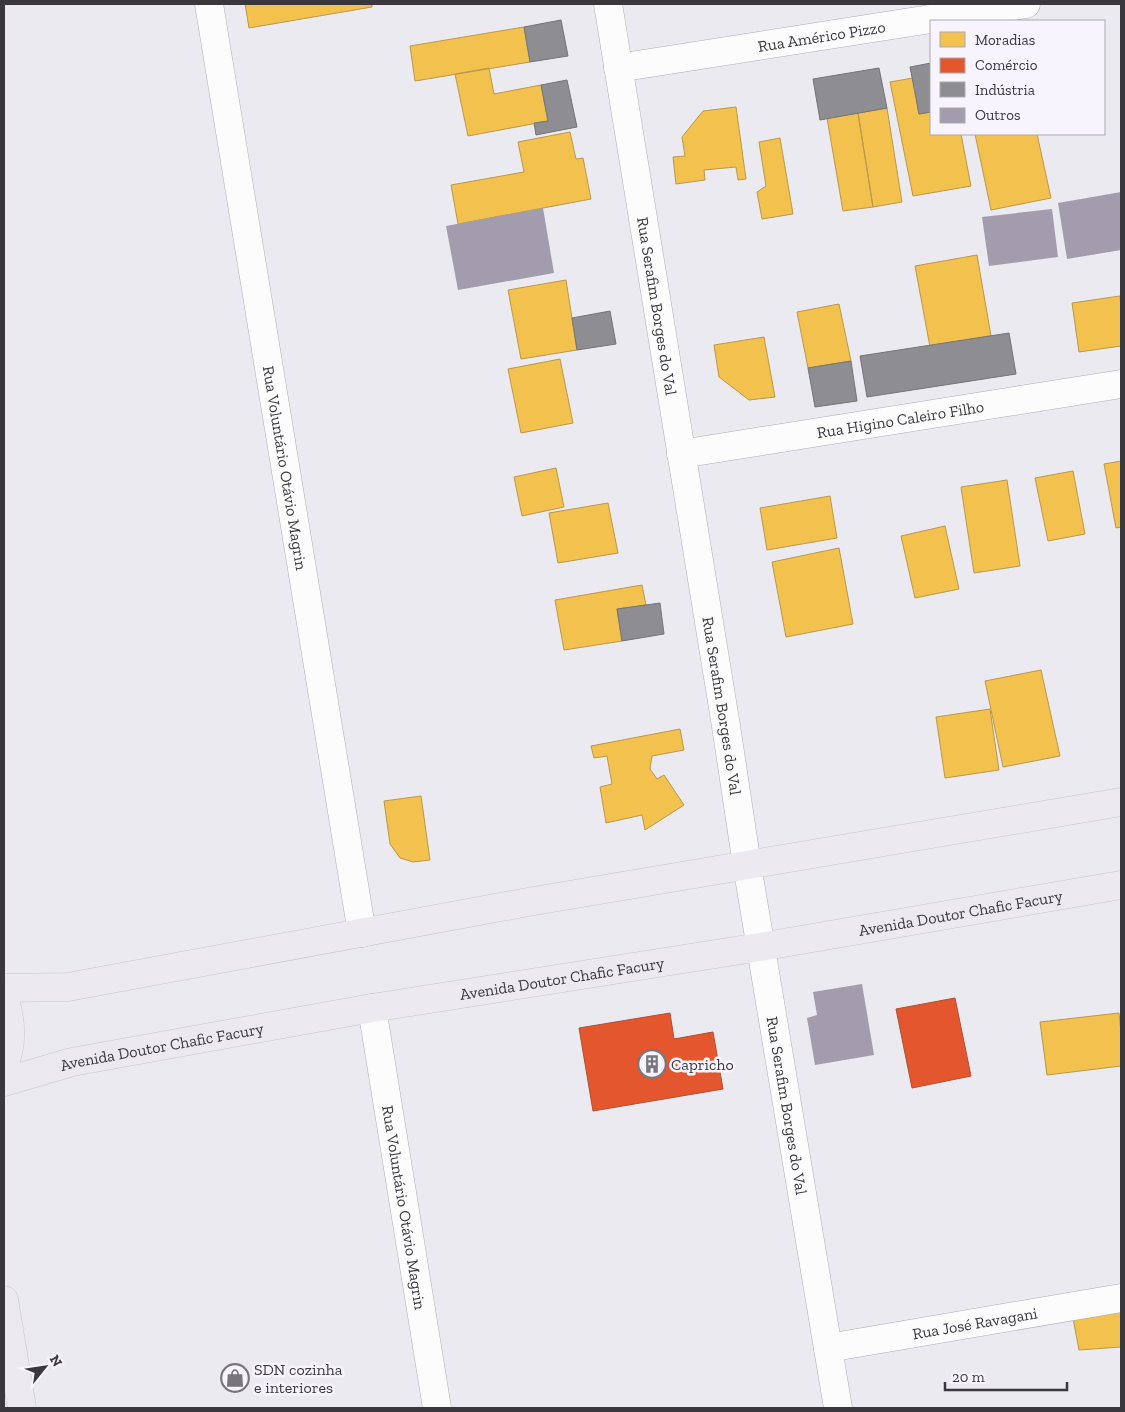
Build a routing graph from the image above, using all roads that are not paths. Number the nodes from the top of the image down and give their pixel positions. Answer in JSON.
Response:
{"nodes":[{"id":1,"x":209,"y":4,"type":"edge"},
{"id":2,"x":608,"y":4,"type":"edge"},
{"id":3,"x":1026,"y":4,"type":"edge"},
{"id":4,"x":618,"y":68,"type":"junction"},
{"id":5,"x":1121,"y":384,"type":"edge"},
{"id":6,"x":680,"y":454,"type":"junction"},
{"id":7,"x":1121,"y":802,"type":"edge"},
{"id":8,"x":747,"y":865,"type":"junction"},
{"id":9,"x":1121,"y":885,"type":"edge"},
{"id":10,"x":362,"y":933,"type":"junction"},
{"id":11,"x":760,"y":947,"type":"junction"},
{"id":12,"x":4,"y":988,"type":"edge"},
{"id":13,"x":4,"y":997,"type":"edge"},
{"id":14,"x":372,"y":1008,"type":"junction"},
{"id":15,"x":4,"y":1066,"type":"edge"},
{"id":16,"x":4,"y":1082,"type":"edge"},
{"id":17,"x":1121,"y":1298,"type":"edge"},
{"id":18,"x":4,"y":1300,"type":"edge"},
{"id":19,"x":828,"y":1348,"type":"junction"},
{"id":20,"x":22,"y":1408,"type":"edge"},
{"id":21,"x":437,"y":1408,"type":"edge"},
{"id":22,"x":838,"y":1408,"type":"edge"}],
"edges":[{"from":1,"to":10,"type":"street","name":"Rua Voluntário Otávio Magrin"},
{"from":2,"to":4,"type":"street","name":"Rua Serafim Borges do Val"},
{"from":3,"to":4,"type":"street","name":"Rua Américo Pizzo"},
{"from":4,"to":6,"type":"street","name":"Rua Serafim Borges do Val"},
{"from":5,"to":6,"type":"street","name":"Rua Higino Caleiro Filho"},
{"from":6,"to":8,"type":"street","name":"Rua Serafim Borges do Val"},
{"from":7,"to":8,"type":"main road"},
{"from":8,"to":10,"type":"main road"},
{"from":8,"to":11,"type":"street","name":"Rua Serafim Borges do Val"},
{"from":9,"to":11,"type":"main road","name":"Avenida Doutor Chafic Facury"},
{"from":10,"to":12,"type":"main road"},
{"from":11,"to":14,"type":"main road","name":"Avenida Doutor Chafic Facury"},
{"from":11,"to":19,"type":"street","name":"Rua Serafim Borges do Val"},
{"from":13,"to":15,"type":"main road"},
{"from":14,"to":16,"type":"main road","name":"Avenida Doutor Chafic Facury"},
{"from":14,"to":21,"type":"street","name":"Rua Voluntário Otávio Magrin"},
{"from":17,"to":19,"type":"street","name":"Rua José Ravagani"},
{"from":18,"to":20,"type":"main road"},
{"from":19,"to":22,"type":"street","name":"Rua Serafim Borges do Val"}]}
